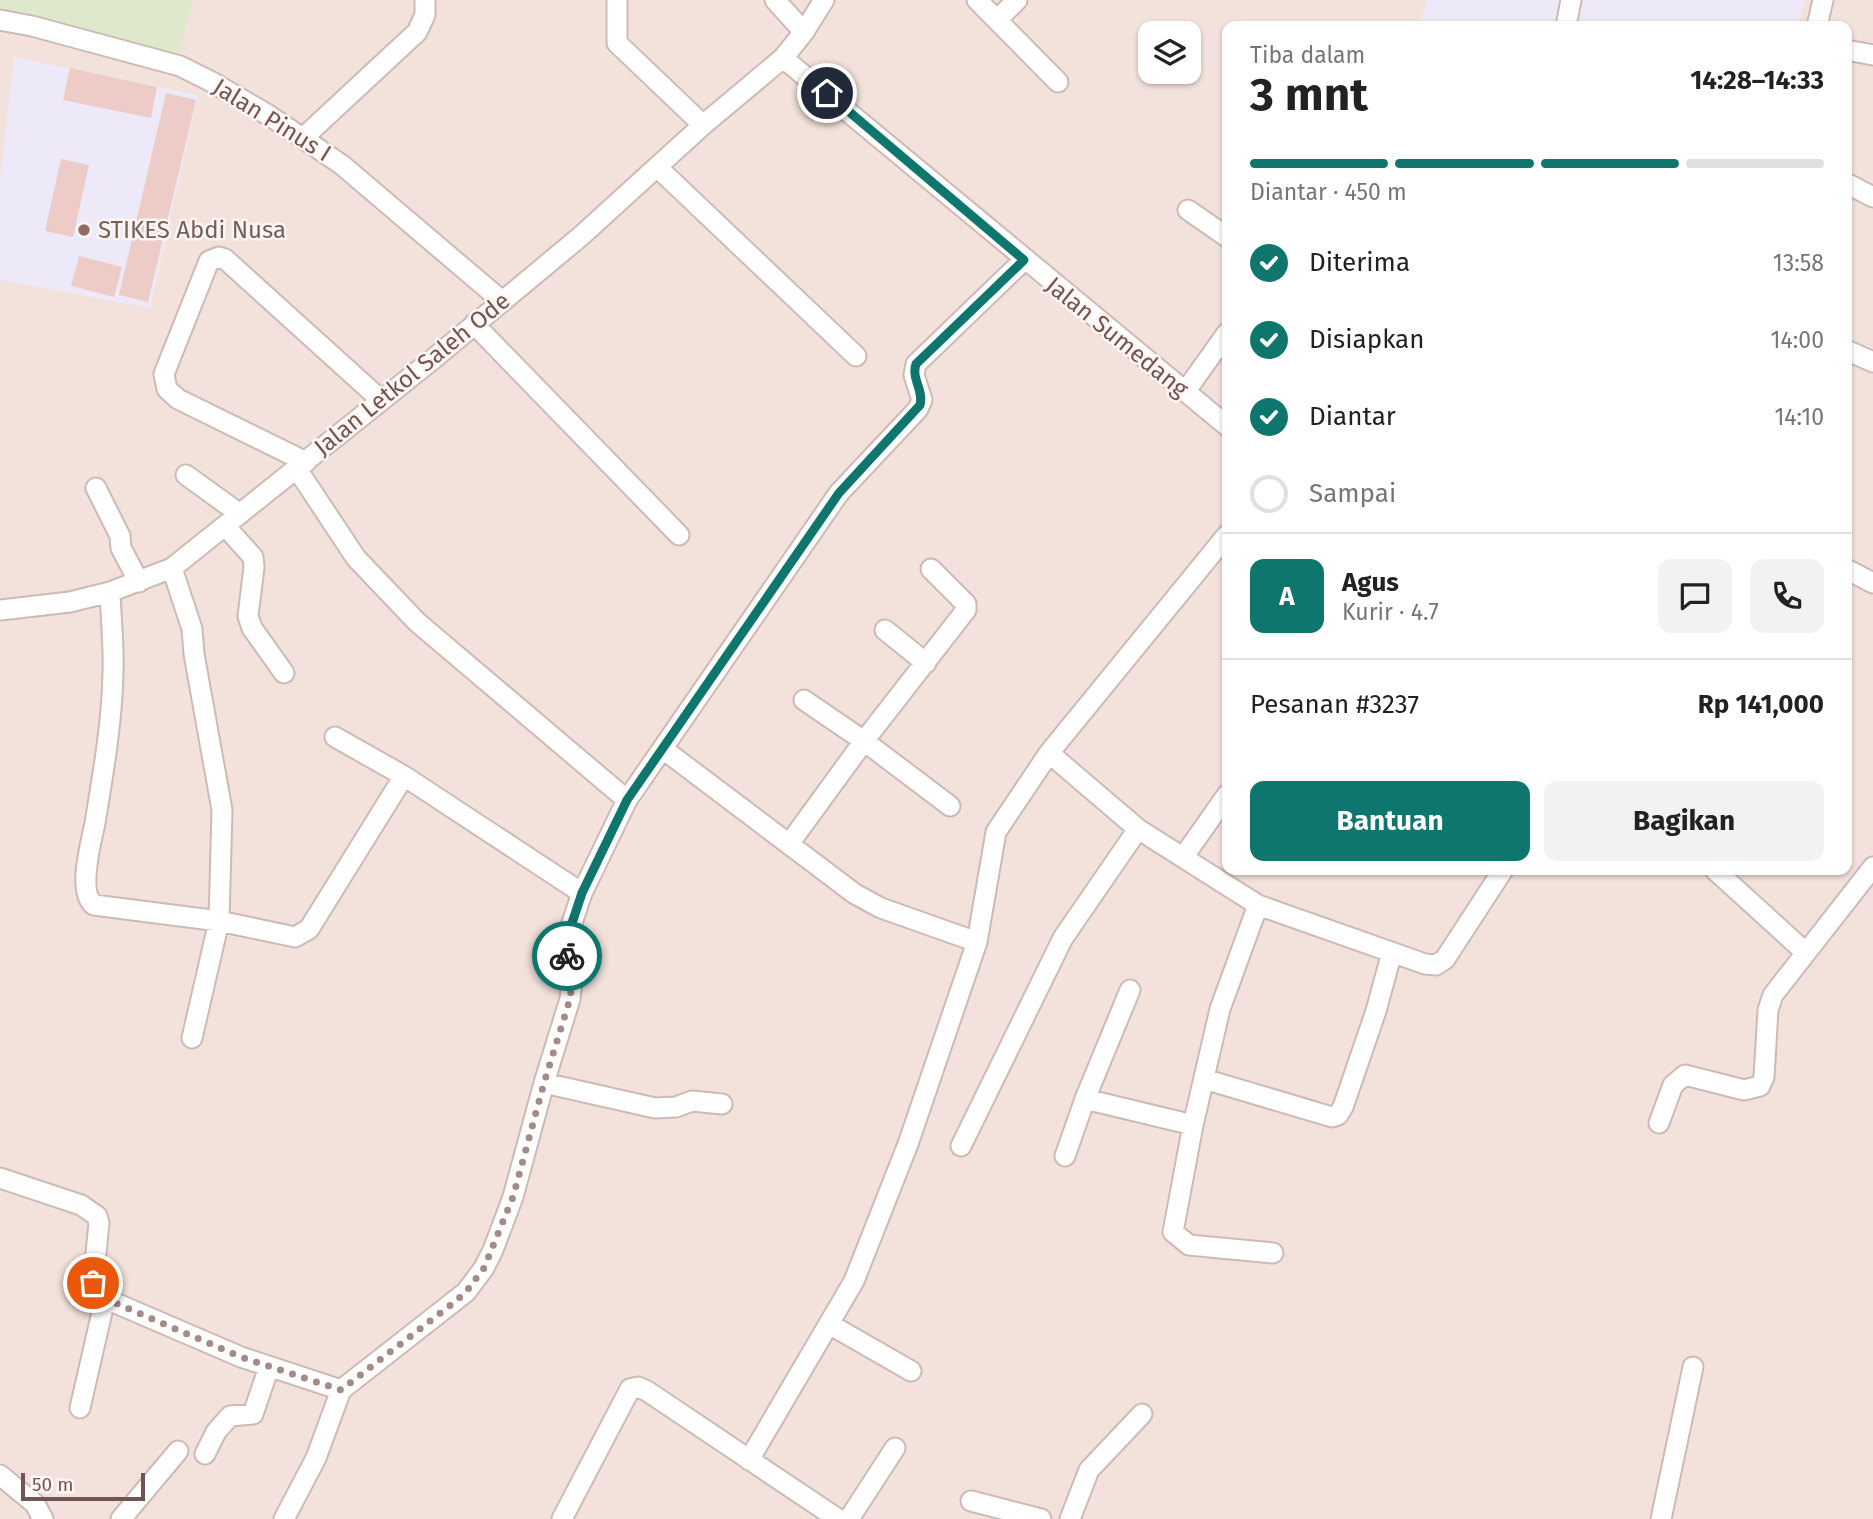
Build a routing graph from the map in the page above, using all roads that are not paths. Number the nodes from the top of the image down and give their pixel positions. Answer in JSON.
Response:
{"nodes":[{"id":1,"x":425,"y":0,"type":"edge"},
{"id":2,"x":617,"y":0,"type":"edge"},
{"id":3,"x":775,"y":0,"type":"edge"},
{"id":4,"x":824,"y":0,"type":"edge"},
{"id":5,"x":977,"y":0,"type":"edge"},
{"id":6,"x":1017,"y":0,"type":"edge"},
{"id":7,"x":1572,"y":0,"type":"edge"},
{"id":8,"x":1823,"y":0,"type":"edge"},
{"id":9,"x":0,"y":20,"type":"edge"},
{"id":10,"x":997,"y":20,"type":"junction"},
{"id":11,"x":1567,"y":21,"type":"edge"},
{"id":12,"x":1818,"y":21,"type":"edge"},
{"id":13,"x":804,"y":32,"type":"junction"},
{"id":14,"x":1852,"y":51,"type":"edge"},
{"id":15,"x":1873,"y":55,"type":"edge"},
{"id":16,"x":783,"y":58,"type":"junction"},
{"id":17,"x":1058,"y":82,"type":"dead end"},
{"id":18,"x":703,"y":125,"type":"junction"},
{"id":19,"x":303,"y":138,"type":"junction"},
{"id":20,"x":657,"y":167,"type":"junction"},
{"id":21,"x":1852,"y":186,"type":"edge"},
{"id":22,"x":1873,"y":197,"type":"edge"},
{"id":23,"x":1188,"y":210,"type":"dead end"},
{"id":24,"x":1222,"y":234,"type":"edge"},
{"id":25,"x":1024,"y":260,"type":"junction"},
{"id":26,"x":502,"y":300,"type":"junction"},
{"id":27,"x":474,"y":324,"type":"junction"},
{"id":28,"x":1222,"y":341,"type":"edge"},
{"id":29,"x":1852,"y":353,"type":"edge"},
{"id":30,"x":856,"y":356,"type":"dead end"},
{"id":31,"x":1873,"y":362,"type":"edge"},
{"id":32,"x":1185,"y":392,"type":"junction"},
{"id":33,"x":381,"y":400,"type":"junction"},
{"id":34,"x":1222,"y":422,"type":"edge"},
{"id":35,"x":302,"y":465,"type":"junction"},
{"id":36,"x":186,"y":475,"type":"dead end"},
{"id":37,"x":96,"y":488,"type":"dead end"},
{"id":38,"x":232,"y":520,"type":"junction"},
{"id":39,"x":679,"y":535,"type":"dead end"},
{"id":40,"x":1222,"y":541,"type":"edge"},
{"id":41,"x":172,"y":568,"type":"junction"},
{"id":42,"x":931,"y":569,"type":"dead end"},
{"id":43,"x":1852,"y":572,"type":"edge"},
{"id":44,"x":139,"y":582,"type":"junction"},
{"id":45,"x":1873,"y":583,"type":"edge"},
{"id":46,"x":110,"y":592,"type":"junction"},
{"id":47,"x":0,"y":610,"type":"edge"},
{"id":48,"x":885,"y":630,"type":"dead end"},
{"id":49,"x":926,"y":663,"type":"junction"},
{"id":50,"x":284,"y":673,"type":"dead end"},
{"id":51,"x":804,"y":700,"type":"dead end"},
{"id":52,"x":335,"y":737,"type":"dead end"},
{"id":53,"x":864,"y":741,"type":"junction"},
{"id":54,"x":663,"y":749,"type":"junction"},
{"id":55,"x":1049,"y":753,"type":"junction"},
{"id":56,"x":404,"y":776,"type":"junction"},
{"id":57,"x":627,"y":800,"type":"junction"},
{"id":58,"x":1222,"y":802,"type":"edge"},
{"id":59,"x":950,"y":806,"type":"dead end"},
{"id":60,"x":1138,"y":828,"type":"junction"},
{"id":61,"x":789,"y":844,"type":"junction"},
{"id":62,"x":1184,"y":856,"type":"junction"},
{"id":63,"x":1500,"y":875,"type":"edge"},
{"id":64,"x":1721,"y":875,"type":"edge"},
{"id":65,"x":1869,"y":879,"type":"edge"},
{"id":66,"x":582,"y":893,"type":"junction"},
{"id":67,"x":1258,"y":905,"type":"junction"},
{"id":68,"x":219,"y":921,"type":"junction"},
{"id":69,"x":977,"y":942,"type":"junction"},
{"id":70,"x":1392,"y":952,"type":"junction"},
{"id":71,"x":1805,"y":952,"type":"junction"},
{"id":72,"x":1130,"y":990,"type":"dead end"},
{"id":73,"x":192,"y":1038,"type":"dead end"},
{"id":74,"x":1204,"y":1079,"type":"junction"},
{"id":75,"x":544,"y":1083,"type":"junction"},
{"id":76,"x":1084,"y":1099,"type":"junction"},
{"id":77,"x":722,"y":1104,"type":"dead end"},
{"id":78,"x":1659,"y":1123,"type":"dead end"},
{"id":79,"x":1193,"y":1125,"type":"junction"},
{"id":80,"x":961,"y":1146,"type":"dead end"},
{"id":81,"x":1065,"y":1156,"type":"dead end"},
{"id":82,"x":0,"y":1178,"type":"edge"},
{"id":83,"x":1273,"y":1253,"type":"dead end"},
{"id":84,"x":105,"y":1299,"type":"junction"},
{"id":85,"x":829,"y":1324,"type":"junction"},
{"id":86,"x":269,"y":1367,"type":"junction"},
{"id":87,"x":1693,"y":1367,"type":"dead end"},
{"id":88,"x":911,"y":1371,"type":"dead end"},
{"id":89,"x":341,"y":1390,"type":"junction"},
{"id":90,"x":80,"y":1408,"type":"dead end"},
{"id":91,"x":1142,"y":1414,"type":"dead end"},
{"id":92,"x":895,"y":1448,"type":"dead end"},
{"id":93,"x":178,"y":1451,"type":"dead end"},
{"id":94,"x":205,"y":1454,"type":"dead end"},
{"id":95,"x":749,"y":1460,"type":"junction"},
{"id":96,"x":0,"y":1475,"type":"edge"},
{"id":97,"x":971,"y":1501,"type":"dead end"},
{"id":98,"x":43,"y":1519,"type":"edge"},
{"id":99,"x":121,"y":1519,"type":"edge"},
{"id":100,"x":284,"y":1519,"type":"edge"},
{"id":101,"x":562,"y":1519,"type":"edge"},
{"id":102,"x":838,"y":1519,"type":"edge"},
{"id":103,"x":849,"y":1519,"type":"edge"},
{"id":104,"x":1041,"y":1519,"type":"edge"},
{"id":105,"x":1070,"y":1519,"type":"edge"},
{"id":106,"x":1661,"y":1519,"type":"edge"}],
"edges":[{"from":1,"to":19,"type":"street"},
{"from":2,"to":18,"type":"street"},
{"from":3,"to":13,"type":"street"},
{"from":4,"to":13,"type":"street","name":"Jalan Letkol Saleh Ode"},
{"from":5,"to":10,"type":"street"},
{"from":6,"to":10,"type":"street"},
{"from":7,"to":11,"type":"street"},
{"from":8,"to":12,"type":"street"},
{"from":9,"to":19,"type":"street","name":"Jalan Pinus I"},
{"from":10,"to":17,"type":"street"},
{"from":13,"to":16,"type":"street","name":"Jalan Letkol Saleh Ode"},
{"from":14,"to":15,"type":"street"},
{"from":16,"to":18,"type":"street","name":"Jalan Letkol Saleh Ode"},
{"from":16,"to":25,"type":"street","name":"Jalan Sumedang"},
{"from":18,"to":20,"type":"street","name":"Jalan Letkol Saleh Ode"},
{"from":19,"to":26,"type":"street","name":"Jalan Pinus I"},
{"from":20,"to":26,"type":"street","name":"Jalan Letkol Saleh Ode"},
{"from":20,"to":30,"type":"street"},
{"from":21,"to":22,"type":"street"},
{"from":23,"to":24,"type":"street"},
{"from":25,"to":32,"type":"street","name":"Jalan Sumedang"},
{"from":25,"to":54,"type":"street"},
{"from":26,"to":27,"type":"street","name":"Jalan Letkol Saleh Ode"},
{"from":27,"to":33,"type":"street","name":"Jalan Letkol Saleh Ode"},
{"from":27,"to":39,"type":"street"},
{"from":28,"to":32,"type":"street"},
{"from":29,"to":31,"type":"street"},
{"from":32,"to":34,"type":"street","name":"Jalan Sumedang"},
{"from":33,"to":35,"type":"street","name":"Jalan Letkol Saleh Ode"},
{"from":33,"to":35,"type":"street"},
{"from":35,"to":38,"type":"street","name":"Jalan Letkol Saleh Ode"},
{"from":35,"to":57,"type":"street"},
{"from":36,"to":38,"type":"street"},
{"from":37,"to":44,"type":"street"},
{"from":38,"to":41,"type":"street","name":"Jalan Letkol Saleh Ode"},
{"from":38,"to":50,"type":"street"},
{"from":40,"to":55,"type":"street"},
{"from":41,"to":44,"type":"street","name":"Jalan Letkol Saleh Ode"},
{"from":41,"to":68,"type":"street"},
{"from":42,"to":49,"type":"street"},
{"from":43,"to":45,"type":"street"},
{"from":44,"to":46,"type":"street","name":"Jalan Letkol Saleh Ode"},
{"from":46,"to":47,"type":"street","name":"Jalan Letkol Saleh Ode"},
{"from":46,"to":68,"type":"street"},
{"from":48,"to":49,"type":"street"},
{"from":49,"to":53,"type":"street"},
{"from":51,"to":53,"type":"street"},
{"from":52,"to":56,"type":"street"},
{"from":53,"to":59,"type":"street"},
{"from":53,"to":61,"type":"street"},
{"from":54,"to":57,"type":"street"},
{"from":54,"to":61,"type":"street"},
{"from":55,"to":60,"type":"street"},
{"from":55,"to":69,"type":"street"},
{"from":56,"to":66,"type":"street"},
{"from":56,"to":68,"type":"street"},
{"from":57,"to":66,"type":"street"},
{"from":58,"to":62,"type":"street"},
{"from":60,"to":62,"type":"street"},
{"from":60,"to":80,"type":"street"},
{"from":61,"to":69,"type":"street"},
{"from":62,"to":67,"type":"street"},
{"from":63,"to":70,"type":"street"},
{"from":64,"to":71,"type":"street"},
{"from":65,"to":71,"type":"street"},
{"from":66,"to":75,"type":"street"},
{"from":67,"to":70,"type":"street"},
{"from":67,"to":74,"type":"street"},
{"from":68,"to":73,"type":"street"},
{"from":69,"to":85,"type":"street"},
{"from":70,"to":74,"type":"street"},
{"from":71,"to":78,"type":"street"},
{"from":72,"to":76,"type":"street"},
{"from":74,"to":79,"type":"street"},
{"from":75,"to":77,"type":"street"},
{"from":75,"to":89,"type":"street"},
{"from":76,"to":79,"type":"street"},
{"from":76,"to":81,"type":"street"},
{"from":79,"to":83,"type":"street"},
{"from":82,"to":84,"type":"street"},
{"from":84,"to":86,"type":"street"},
{"from":84,"to":90,"type":"street"},
{"from":85,"to":88,"type":"street"},
{"from":85,"to":95,"type":"street"},
{"from":86,"to":89,"type":"street"},
{"from":86,"to":94,"type":"street"},
{"from":87,"to":106,"type":"street"},
{"from":89,"to":100,"type":"street"},
{"from":91,"to":105,"type":"street"},
{"from":92,"to":103,"type":"street"},
{"from":93,"to":99,"type":"street"},
{"from":95,"to":101,"type":"street"},
{"from":95,"to":102,"type":"street"},
{"from":96,"to":98,"type":"street"},
{"from":97,"to":104,"type":"street"}]}
